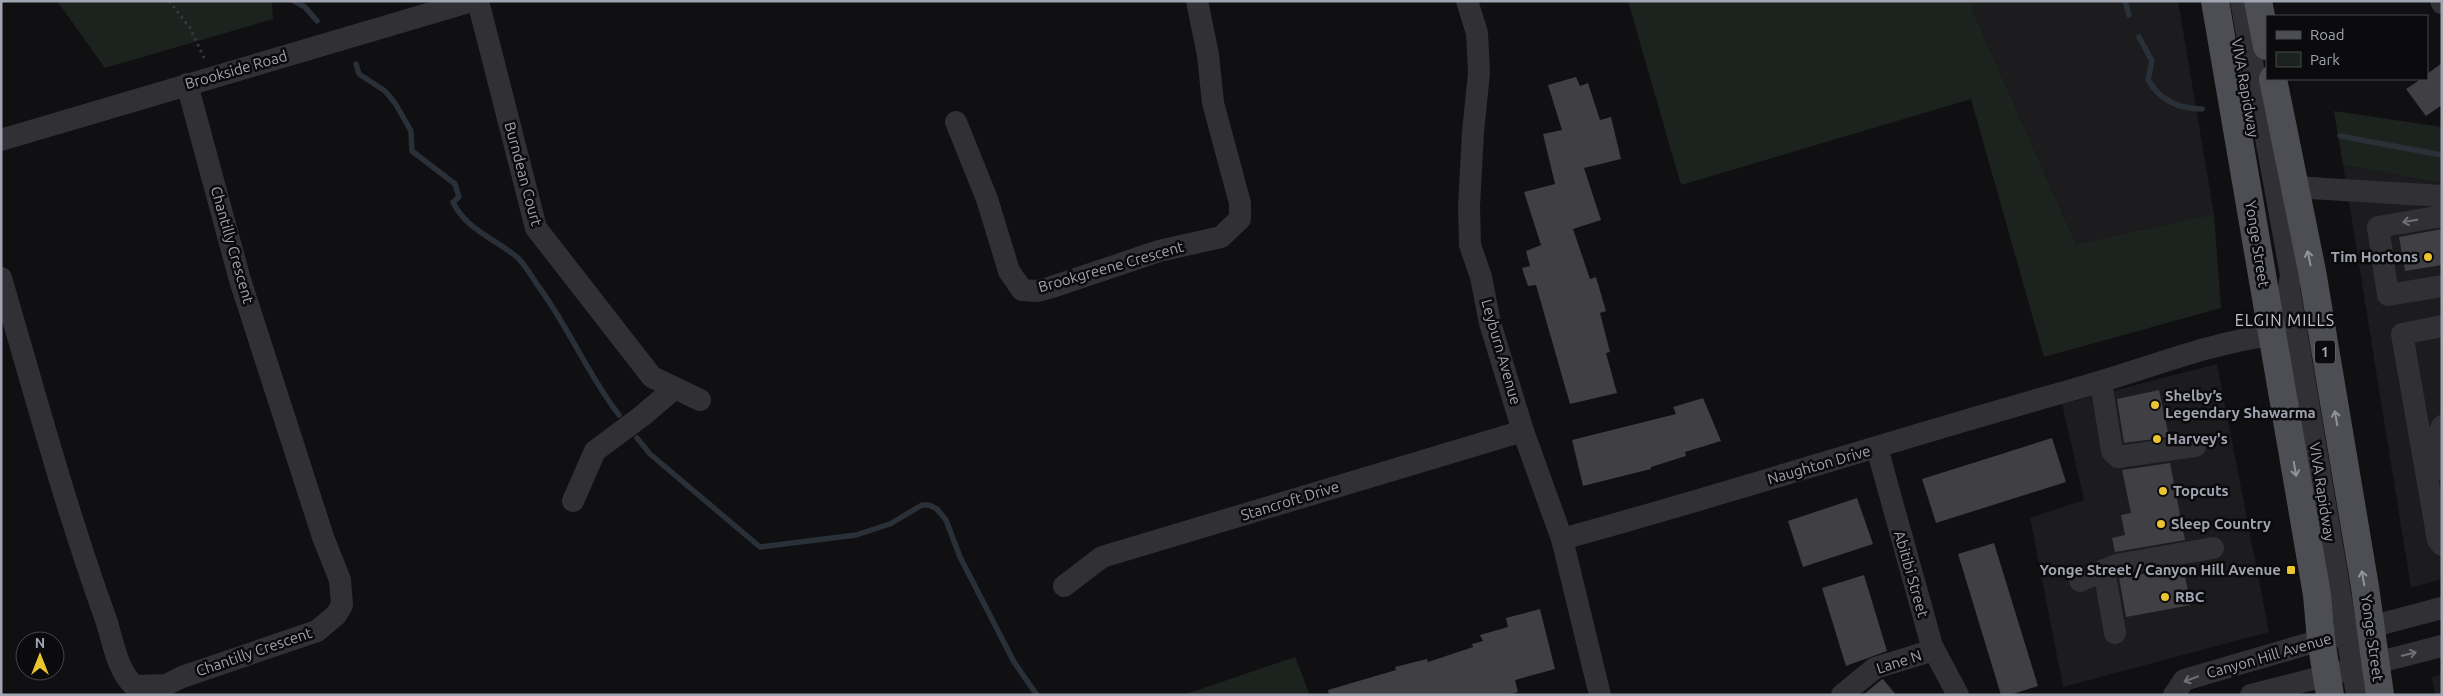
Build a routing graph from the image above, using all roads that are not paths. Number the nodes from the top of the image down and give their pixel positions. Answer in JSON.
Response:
{"nodes":[{"id":1,"x":472,"y":1,"type":"edge"},
{"id":2,"x":478,"y":1,"type":"edge"},
{"id":3,"x":1197,"y":1,"type":"edge"},
{"id":4,"x":1467,"y":1,"type":"edge"},
{"id":5,"x":2215,"y":1,"type":"edge"},
{"id":6,"x":2229,"y":1,"type":"edge"},
{"id":7,"x":2241,"y":1,"type":"edge"},
{"id":8,"x":2258,"y":1,"type":"edge"},
{"id":9,"x":2266,"y":41,"type":"edge"},
{"id":10,"x":2273,"y":80,"type":"edge"},
{"id":11,"x":188,"y":84,"type":"junction"},
{"id":12,"x":956,"y":122,"type":"dead end"},
{"id":13,"x":1,"y":140,"type":"edge"},
{"id":14,"x":2294,"y":187,"type":"junction"},
{"id":15,"x":2442,"y":196,"type":"edge"},
{"id":16,"x":2442,"y":216,"type":"edge"},
{"id":17,"x":1,"y":278,"type":"edge"},
{"id":18,"x":2442,"y":286,"type":"edge"},
{"id":19,"x":2289,"y":288,"type":"junction"},
{"id":20,"x":2442,"y":326,"type":"edge"},
{"id":21,"x":2271,"y":335,"type":"junction"},
{"id":22,"x":2101,"y":382,"type":"junction"},
{"id":23,"x":675,"y":388,"type":"junction"},
{"id":24,"x":700,"y":400,"type":"dead end"},
{"id":25,"x":2442,"y":426,"type":"edge"},
{"id":26,"x":1523,"y":431,"type":"junction"},
{"id":27,"x":2195,"y":446,"type":"dead end"},
{"id":28,"x":1877,"y":448,"type":"junction"},
{"id":29,"x":2442,"y":470,"type":"edge"},
{"id":30,"x":573,"y":501,"type":"dead end"},
{"id":31,"x":2440,"y":532,"type":"edge"},
{"id":32,"x":1562,"y":539,"type":"junction"},
{"id":33,"x":2213,"y":548,"type":"dead end"},
{"id":34,"x":2104,"y":570,"type":"junction"},
{"id":35,"x":2080,"y":581,"type":"dead end"},
{"id":36,"x":1064,"y":586,"type":"dead end"},
{"id":37,"x":2442,"y":608,"type":"edge"},
{"id":38,"x":2115,"y":633,"type":"dead end"},
{"id":39,"x":2346,"y":633,"type":"junction"},
{"id":40,"x":2442,"y":646,"type":"edge"},
{"id":41,"x":1934,"y":650,"type":"junction"},
{"id":42,"x":2346,"y":675,"type":"edge"},
{"id":43,"x":1600,"y":695,"type":"edge"},
{"id":44,"x":1842,"y":695,"type":"edge"},
{"id":45,"x":1958,"y":695,"type":"edge"},
{"id":46,"x":2174,"y":695,"type":"edge"},
{"id":47,"x":2251,"y":695,"type":"edge"},
{"id":48,"x":2357,"y":695,"type":"edge"},
{"id":49,"x":2380,"y":695,"type":"edge"}],
"edges":[{"from":1,"to":11,"type":"street","name":"Brookside Road"},
{"from":2,"to":23,"type":"street","name":"Burndean Court"},
{"from":3,"to":12,"type":"street","name":"Brookgreene Crescent"},
{"from":4,"to":26,"type":"street","name":"Leyburn Avenue"},
{"from":5,"to":21,"type":"main road","name":"Yonge Street","number":"1"},
{"from":6,"to":19,"type":"street","name":"VIVA Rapidway"},
{"from":7,"to":19,"type":"street","name":"VIVA Rapidway"},
{"from":8,"to":9,"type":"main road"},
{"from":10,"to":14,"type":"main road","name":"Yonge Street","number":"1"},
{"from":11,"to":13,"type":"street","name":"Brookside Road"},
{"from":11,"to":17,"type":"street","name":"Chantilly Crescent"},
{"from":14,"to":15,"type":"street"},
{"from":39,"to":14,"type":"main road","name":"Yonge Street","number":"1","one_way":true},
{"from":16,"to":18,"type":"street","one_way":true},
{"from":19,"to":39,"type":"street","name":"VIVA Rapidway"},
{"from":20,"to":31,"type":"street"},
{"from":21,"to":22,"type":"street","name":"Naughton Drive"},
{"from":21,"to":39,"type":"main road","name":"Yonge Street","number":"1","one_way":true},
{"from":22,"to":27,"type":"street"},
{"from":22,"to":28,"type":"street","name":"Naughton Drive"},
{"from":23,"to":24,"type":"street","name":"Burndean Court"},
{"from":23,"to":30,"type":"street"},
{"from":25,"to":29,"type":"street"},
{"from":26,"to":32,"type":"street","name":"Leyburn Avenue"},
{"from":26,"to":36,"type":"street","name":"Stancroft Drive"},
{"from":28,"to":32,"type":"street","name":"Naughton Drive"},
{"from":28,"to":41,"type":"street","name":"Abitibi Street"},
{"from":32,"to":43,"type":"street","name":"Leyburn Avenue"},
{"from":33,"to":34,"type":"street"},
{"from":34,"to":35,"type":"street"},
{"from":34,"to":38,"type":"street"},
{"from":37,"to":39,"type":"street","name":"Canyon Hill Avenue"},
{"from":39,"to":42,"type":"main road","name":"Yonge Street","number":"1"},
{"from":39,"to":42,"type":"main road","name":"Yonge Street","number":"1"},
{"from":39,"to":46,"type":"street","name":"Canyon Hill Avenue","one_way":true},
{"from":42,"to":40,"type":"street","one_way":true},
{"from":41,"to":44,"type":"street","name":"Lane N"},
{"from":41,"to":45,"type":"street","name":"Abitibi Street"},
{"from":42,"to":47,"type":"street"},
{"from":42,"to":48,"type":"street"},
{"from":42,"to":49,"type":"main road","name":"Yonge Street","number":"1"}]}
